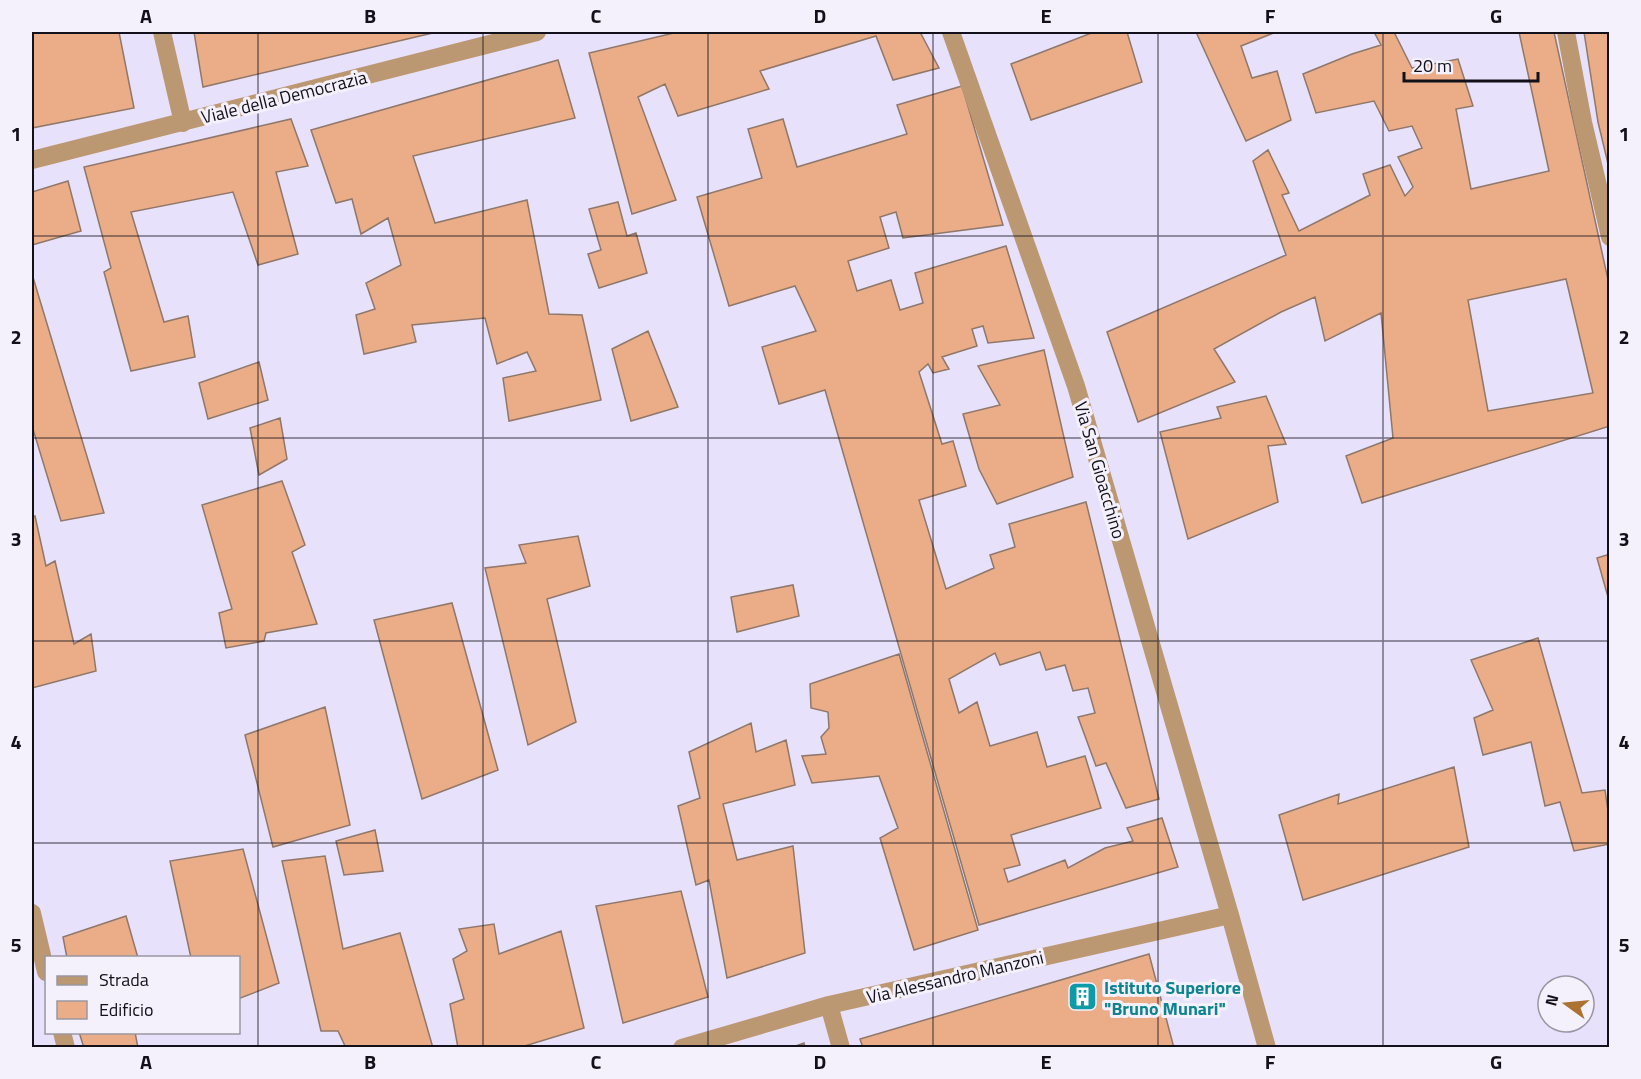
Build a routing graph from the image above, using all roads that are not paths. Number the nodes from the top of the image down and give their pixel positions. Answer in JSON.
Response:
{"nodes":[{"id":1,"x":162,"y":32,"type":"edge"},
{"id":2,"x":537,"y":32,"type":"edge"},
{"id":3,"x":951,"y":32,"type":"edge"},
{"id":4,"x":1566,"y":32,"type":"edge"},
{"id":5,"x":183,"y":123,"type":"junction"},
{"id":6,"x":32,"y":160,"type":"edge"},
{"id":7,"x":1610,"y":237,"type":"edge"},
{"id":8,"x":32,"y":913,"type":"edge"},
{"id":9,"x":1230,"y":915,"type":"junction"},
{"id":10,"x":45,"y":968,"type":"edge"},
{"id":11,"x":829,"y":1005,"type":"junction"},
{"id":12,"x":682,"y":1047,"type":"edge"},
{"id":13,"x":841,"y":1047,"type":"edge"},
{"id":14,"x":1267,"y":1047,"type":"edge"}],
"edges":[{"from":1,"to":5,"type":"street"},
{"from":2,"to":5,"type":"street","name":"Viale della Democrazia"},
{"from":3,"to":9,"type":"street","name":"Via San Gioacchino"},
{"from":4,"to":7,"type":"street"},
{"from":5,"to":6,"type":"street","name":"Viale della Democrazia"},
{"from":8,"to":10,"type":"street"},
{"from":9,"to":11,"type":"street","name":"Via Alessandro Manzoni"},
{"from":9,"to":14,"type":"street","name":"Via San Gioacchino"},
{"from":11,"to":12,"type":"street","name":"Via Alessandro Manzoni"},
{"from":11,"to":13,"type":"street"}]}
